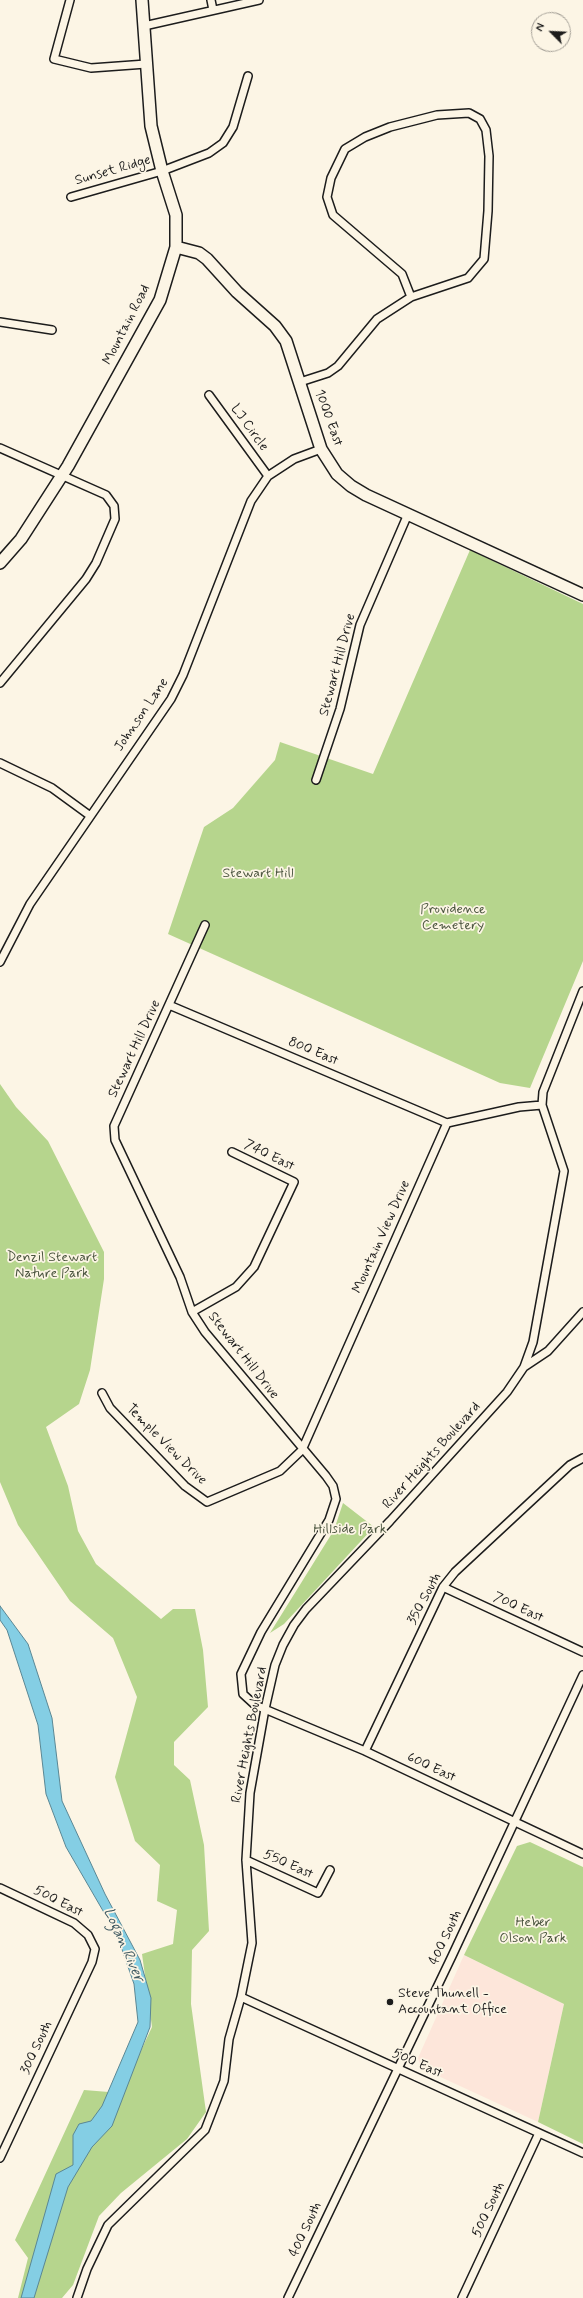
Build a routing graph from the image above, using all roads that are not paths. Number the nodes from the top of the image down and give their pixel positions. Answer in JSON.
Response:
{"nodes":[{"id":1,"x":70,"y":0,"type":"edge"},
{"id":2,"x":142,"y":0,"type":"edge"},
{"id":3,"x":211,"y":0,"type":"edge"},
{"id":4,"x":259,"y":0,"type":"edge"},
{"id":5,"x":213,"y":10,"type":"junction"},
{"id":6,"x":144,"y":26,"type":"junction"},
{"id":7,"x":146,"y":64,"type":"junction"},
{"id":8,"x":248,"y":76,"type":"dead end"},
{"id":9,"x":162,"y":171,"type":"junction"},
{"id":10,"x":71,"y":197,"type":"dead end"},
{"id":11,"x":176,"y":247,"type":"junction"},
{"id":12,"x":411,"y":297,"type":"junction"},
{"id":13,"x":0,"y":322,"type":"edge"},
{"id":14,"x":52,"y":330,"type":"dead end"},
{"id":15,"x":300,"y":382,"type":"junction"},
{"id":16,"x":209,"y":395,"type":"dead end"},
{"id":17,"x":0,"y":448,"type":"edge"},
{"id":18,"x":321,"y":449,"type":"junction"},
{"id":19,"x":62,"y":475,"type":"junction"},
{"id":20,"x":268,"y":476,"type":"junction"},
{"id":21,"x":408,"y":514,"type":"junction"},
{"id":22,"x":0,"y":564,"type":"edge"},
{"id":23,"x":583,"y":595,"type":"edge"},
{"id":24,"x":0,"y":683,"type":"edge"},
{"id":25,"x":0,"y":763,"type":"edge"},
{"id":26,"x":316,"y":780,"type":"dead end"},
{"id":27,"x":89,"y":815,"type":"junction"},
{"id":28,"x":205,"y":925,"type":"dead end"},
{"id":29,"x":0,"y":962,"type":"edge"},
{"id":30,"x":583,"y":991,"type":"edge"},
{"id":31,"x":169,"y":1005,"type":"junction"},
{"id":32,"x":542,"y":1105,"type":"junction"},
{"id":33,"x":447,"y":1123,"type":"junction"},
{"id":34,"x":232,"y":1152,"type":"dead end"},
{"id":35,"x":192,"y":1312,"type":"junction"},
{"id":36,"x":583,"y":1312,"type":"edge"},
{"id":37,"x":524,"y":1367,"type":"junction"},
{"id":38,"x":102,"y":1393,"type":"dead end"},
{"id":39,"x":302,"y":1450,"type":"junction"},
{"id":40,"x":583,"y":1458,"type":"edge"},
{"id":41,"x":443,"y":1587,"type":"junction"},
{"id":42,"x":583,"y":1652,"type":"edge"},
{"id":43,"x":583,"y":1675,"type":"edge"},
{"id":44,"x":265,"y":1709,"type":"junction"},
{"id":45,"x":365,"y":1752,"type":"junction"},
{"id":46,"x":514,"y":1822,"type":"junction"},
{"id":47,"x":583,"y":1854,"type":"edge"},
{"id":48,"x":246,"y":1860,"type":"junction"},
{"id":49,"x":330,"y":1870,"type":"dead end"},
{"id":50,"x":0,"y":1888,"type":"edge"},
{"id":51,"x":95,"y":1949,"type":"joint"},
{"id":52,"x":241,"y":1997,"type":"junction"},
{"id":53,"x":396,"y":2069,"type":"junction"},
{"id":54,"x":539,"y":2133,"type":"junction"},
{"id":55,"x":583,"y":2154,"type":"edge"},
{"id":56,"x":0,"y":2158,"type":"edge"},
{"id":57,"x":77,"y":2298,"type":"edge"},
{"id":58,"x":288,"y":2298,"type":"edge"},
{"id":59,"x":462,"y":2298,"type":"edge"}],
"edges":[{"from":1,"to":7,"type":"street"},
{"from":2,"to":6,"type":"street","name":"Mountain Road"},
{"from":3,"to":5,"type":"street"},
{"from":4,"to":5,"type":"street"},
{"from":5,"to":6,"type":"street"},
{"from":6,"to":7,"type":"street","name":"Mountain Road"},
{"from":7,"to":9,"type":"street","name":"Mountain Road"},
{"from":8,"to":9,"type":"street","name":"Sunset Ridge"},
{"from":9,"to":10,"type":"street","name":"Sunset Ridge"},
{"from":9,"to":11,"type":"street","name":"Mountain Road"},
{"from":11,"to":15,"type":"street","name":"1000 East"},
{"from":11,"to":19,"type":"street","name":"Mountain Road"},
{"from":12,"to":12,"type":"street"},
{"from":12,"to":15,"type":"street"},
{"from":13,"to":14,"type":"street"},
{"from":15,"to":18,"type":"street","name":"1000 East"},
{"from":16,"to":20,"type":"street","name":"LJ Circle"},
{"from":17,"to":19,"type":"street"},
{"from":18,"to":20,"type":"street","name":"Johnson Lane"},
{"from":18,"to":21,"type":"street","name":"1000 East"},
{"from":19,"to":22,"type":"street","name":"Mountain Road"},
{"from":19,"to":24,"type":"street"},
{"from":20,"to":27,"type":"street","name":"Johnson Lane"},
{"from":21,"to":23,"type":"street","name":"1000 East"},
{"from":21,"to":26,"type":"street","name":"Stewart Hill Drive"},
{"from":25,"to":27,"type":"street"},
{"from":27,"to":29,"type":"street","name":"Johnson Lane"},
{"from":28,"to":31,"type":"street","name":"Stewart Hill Drive"},
{"from":30,"to":32,"type":"street","name":"River Heights Boulevard"},
{"from":31,"to":33,"type":"street","name":"800 East"},
{"from":31,"to":35,"type":"street","name":"Stewart Hill Drive"},
{"from":32,"to":33,"type":"street"},
{"from":32,"to":37,"type":"street","name":"River Heights Boulevard"},
{"from":33,"to":39,"type":"street","name":"Mountain View Drive"},
{"from":34,"to":35,"type":"street","name":"740 East"},
{"from":35,"to":39,"type":"street","name":"Stewart Hill Drive"},
{"from":36,"to":37,"type":"street"},
{"from":37,"to":44,"type":"street","name":"River Heights Boulevard"},
{"from":38,"to":39,"type":"street","name":"Temple View Drive"},
{"from":39,"to":44,"type":"street","name":"Stewart Hill Drive"},
{"from":40,"to":41,"type":"street","name":"350 South"},
{"from":41,"to":42,"type":"street","name":"700 East"},
{"from":41,"to":45,"type":"street","name":"350 South"},
{"from":43,"to":46,"type":"street","name":"400 South"},
{"from":44,"to":45,"type":"street","name":"600 East"},
{"from":44,"to":48,"type":"street","name":"River Heights Boulevard"},
{"from":45,"to":46,"type":"street","name":"600 East"},
{"from":46,"to":47,"type":"street","name":"600 East"},
{"from":46,"to":53,"type":"street","name":"400 South"},
{"from":48,"to":49,"type":"street","name":"550 East"},
{"from":48,"to":52,"type":"street","name":"River Heights Boulevard"},
{"from":50,"to":51,"type":"street","name":"500 East"},
{"from":51,"to":56,"type":"street","name":"300 South"},
{"from":52,"to":53,"type":"street","name":"500 East"},
{"from":52,"to":57,"type":"street","name":"River Heights Boulevard"},
{"from":53,"to":54,"type":"street","name":"500 East"},
{"from":53,"to":58,"type":"street","name":"400 South"},
{"from":54,"to":55,"type":"street","name":"500 East"},
{"from":54,"to":59,"type":"street","name":"500 South"}]}
